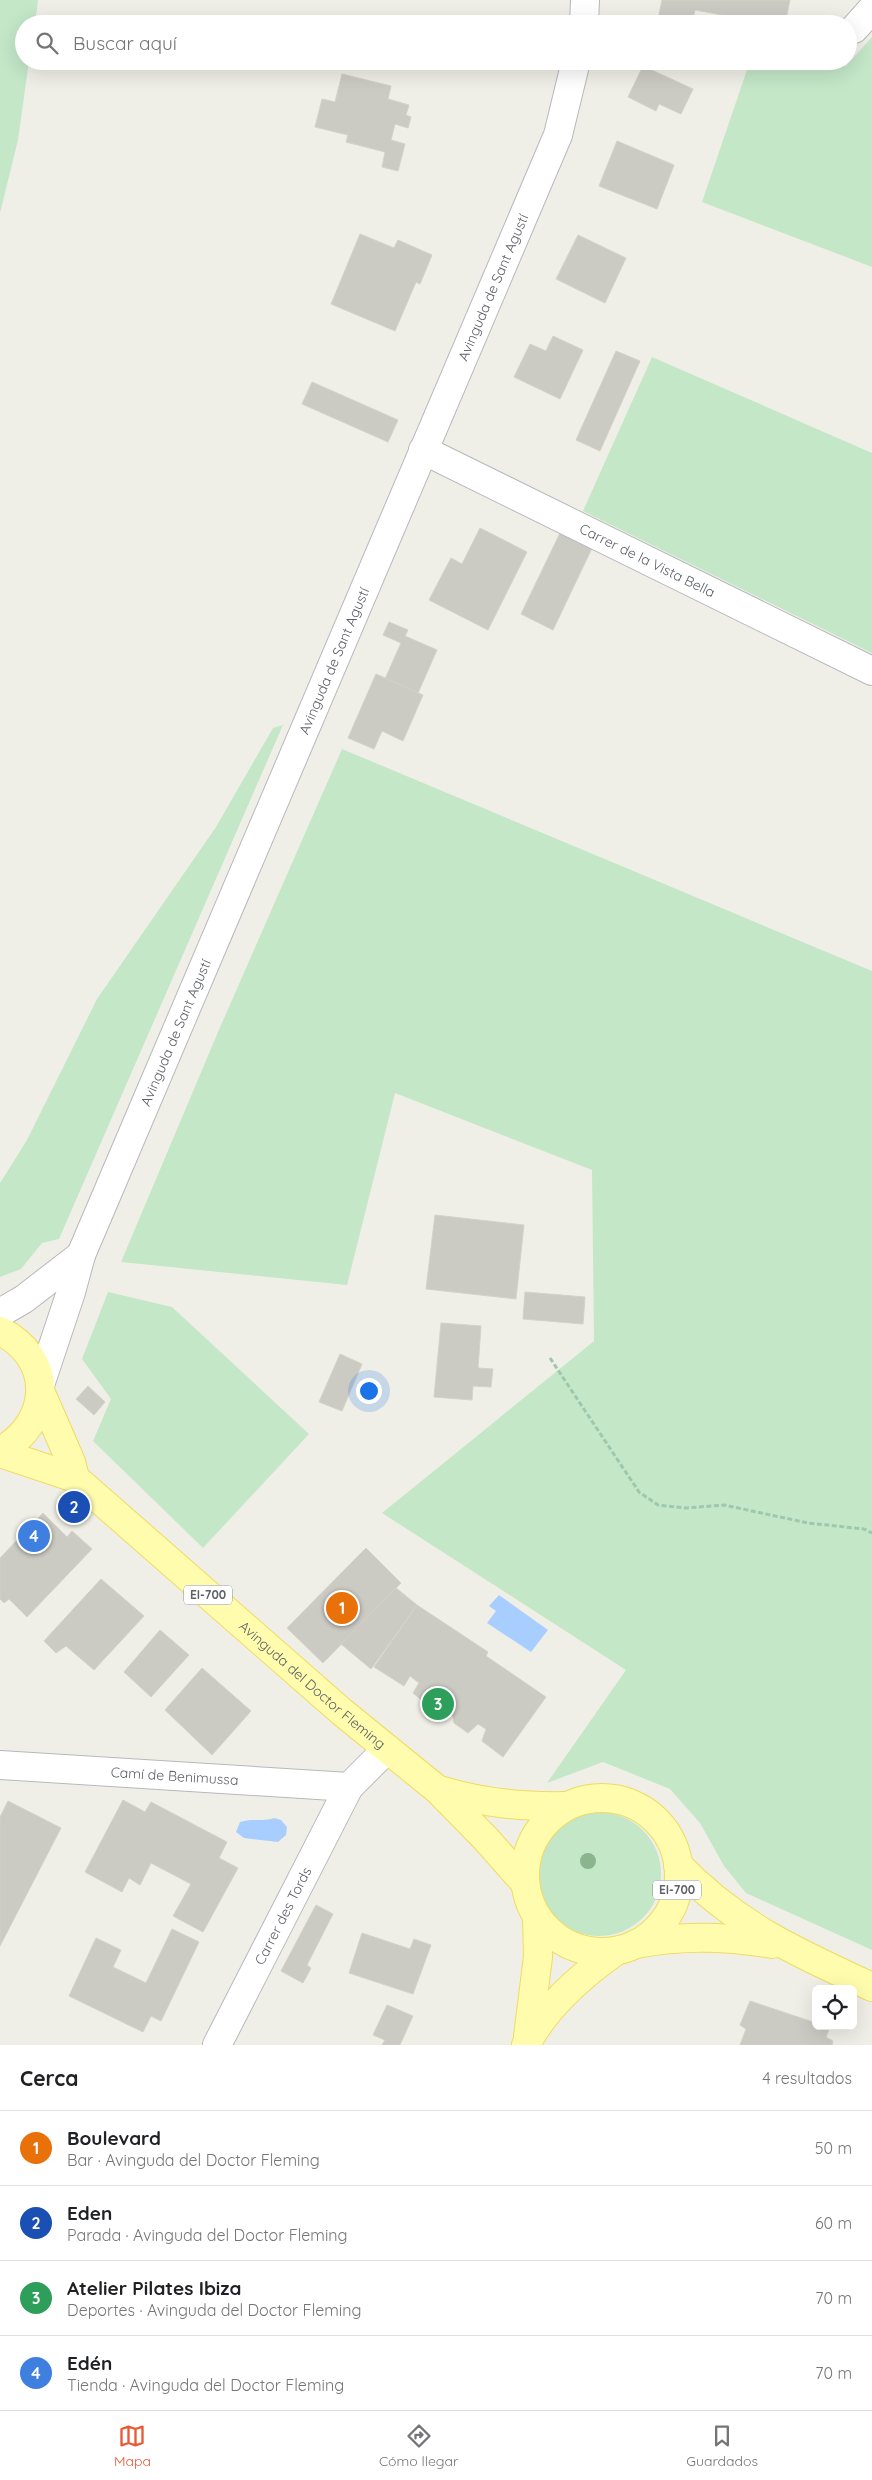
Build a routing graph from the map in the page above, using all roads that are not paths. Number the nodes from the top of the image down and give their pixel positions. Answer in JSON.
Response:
{"nodes":[{"id":1,"x":586,"y":0,"type":"edge"},
{"id":2,"x":585,"y":15,"type":"edge"},
{"id":3,"x":574,"y":70,"type":"edge"},
{"id":4,"x":423,"y":450,"type":"junction"},
{"id":5,"x":872,"y":671,"type":"edge"},
{"id":6,"x":81,"y":1255,"type":"junction"},
{"id":7,"x":0,"y":1313,"type":"edge"},
{"id":8,"x":0,"y":1331,"type":"edge"},
{"id":9,"x":40,"y":1389,"type":"junction"},
{"id":10,"x":0,"y":1452,"type":"edge"},
{"id":11,"x":75,"y":1478,"type":"junction"},
{"id":12,"x":387,"y":1749,"type":"junction"},
{"id":13,"x":0,"y":1765,"type":"edge"},
{"id":14,"x":349,"y":1787,"type":"junction"},
{"id":15,"x":438,"y":1790,"type":"junction"},
{"id":16,"x":567,"y":1806,"type":"junction"},
{"id":17,"x":678,"y":1865,"type":"junction"},
{"id":18,"x":525,"y":1883,"type":"junction"},
{"id":19,"x":537,"y":1917,"type":"junction"},
{"id":20,"x":783,"y":1946,"type":"junction"},
{"id":21,"x":624,"y":1948,"type":"junction"},
{"id":22,"x":872,"y":1987,"type":"edge"},
{"id":23,"x":526,"y":2044,"type":"edge"},
{"id":24,"x":217,"y":2045,"type":"edge"}],
"edges":[{"from":1,"to":2,"type":"street"},
{"from":3,"to":4,"type":"street","name":"Avinguda de Sant Agustí"},
{"from":4,"to":5,"type":"street","name":"Carrer de la Vista Bella"},
{"from":4,"to":6,"type":"street","name":"Avinguda de Sant Agustí"},
{"from":6,"to":7,"type":"street","name":"Avinguda de Sant Agustí"},
{"from":6,"to":9,"type":"street","name":"Avinguda de Sant Agustí"},
{"from":8,"to":9,"type":"main road","number":"EI-700"},
{"from":9,"to":10,"type":"main road","number":"EI-700"},
{"from":9,"to":11,"type":"main road","name":"Avinguda del Doctor Fleming","number":"EI-700"},
{"from":10,"to":11,"type":"main road","name":"Avinguda del Doctor Fleming","number":"EI-700"},
{"from":11,"to":12,"type":"main road","name":"Avinguda del Doctor Fleming","number":"EI-700"},
{"from":12,"to":14,"type":"street","name":"Carrer des Tords"},
{"from":12,"to":15,"type":"main road","name":"Avinguda del Doctor Fleming","number":"EI-700"},
{"from":13,"to":14,"type":"street","name":"Camí de Benimussa"},
{"from":14,"to":24,"type":"street","name":"Carrer des Tords"},
{"from":15,"to":16,"type":"main road","name":"Avinguda del Doctor Fleming","number":"EI-700"},
{"from":15,"to":18,"type":"main road","name":"Avinguda del Doctor Fleming","number":"EI-700"},
{"from":16,"to":17,"type":"main road","number":"EI-700"},
{"from":16,"to":18,"type":"main road","number":"EI-700"},
{"from":17,"to":20,"type":"main road","number":"EI-700"},
{"from":17,"to":21,"type":"main road","number":"EI-700"},
{"from":18,"to":19,"type":"main road","number":"EI-700"},
{"from":19,"to":21,"type":"main road","number":"EI-700"},
{"from":19,"to":23,"type":"main road"},
{"from":20,"to":21,"type":"main road","number":"EI-700"},
{"from":20,"to":22,"type":"main road","number":"EI-700"},
{"from":21,"to":23,"type":"main road"}]}
